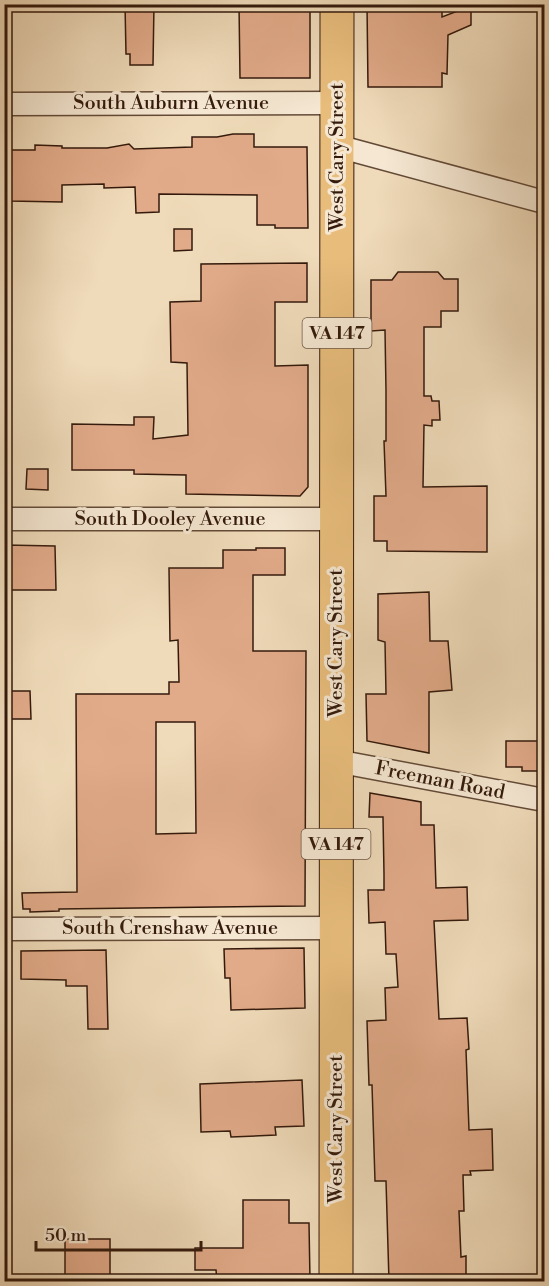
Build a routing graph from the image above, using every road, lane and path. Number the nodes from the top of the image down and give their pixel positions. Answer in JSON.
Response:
{"nodes":[{"id":1,"x":337,"y":4,"type":"edge"},
{"id":2,"x":337,"y":103,"type":"junction"},
{"id":3,"x":4,"y":104,"type":"edge"},
{"id":4,"x":337,"y":147,"type":"junction"},
{"id":5,"x":544,"y":202,"type":"edge"},
{"id":6,"x":4,"y":519,"type":"edge"},
{"id":7,"x":336,"y":519,"type":"junction"},
{"id":8,"x":336,"y":761,"type":"junction"},
{"id":9,"x":544,"y":800,"type":"edge"},
{"id":10,"x":336,"y":928,"type":"junction"},
{"id":11,"x":4,"y":929,"type":"edge"},
{"id":12,"x":336,"y":1281,"type":"edge"}],
"edges":[{"from":1,"to":2,"type":"main road","name":"West Cary Street","number":"VA 147"},
{"from":2,"to":3,"type":"street","name":"South Auburn Avenue"},
{"from":2,"to":4,"type":"main road","name":"West Cary Street","number":"VA 147"},
{"from":4,"to":5,"type":"street"},
{"from":4,"to":7,"type":"main road","name":"West Cary Street","number":"VA 147"},
{"from":6,"to":7,"type":"street","name":"South Dooley Avenue"},
{"from":7,"to":8,"type":"main road","name":"West Cary Street","number":"VA 147"},
{"from":8,"to":9,"type":"street","name":"Freeman Road"},
{"from":8,"to":10,"type":"main road","name":"West Cary Street","number":"VA 147"},
{"from":10,"to":11,"type":"street","name":"South Crenshaw Avenue"},
{"from":10,"to":12,"type":"main road","name":"West Cary Street","number":"VA 147"}]}
